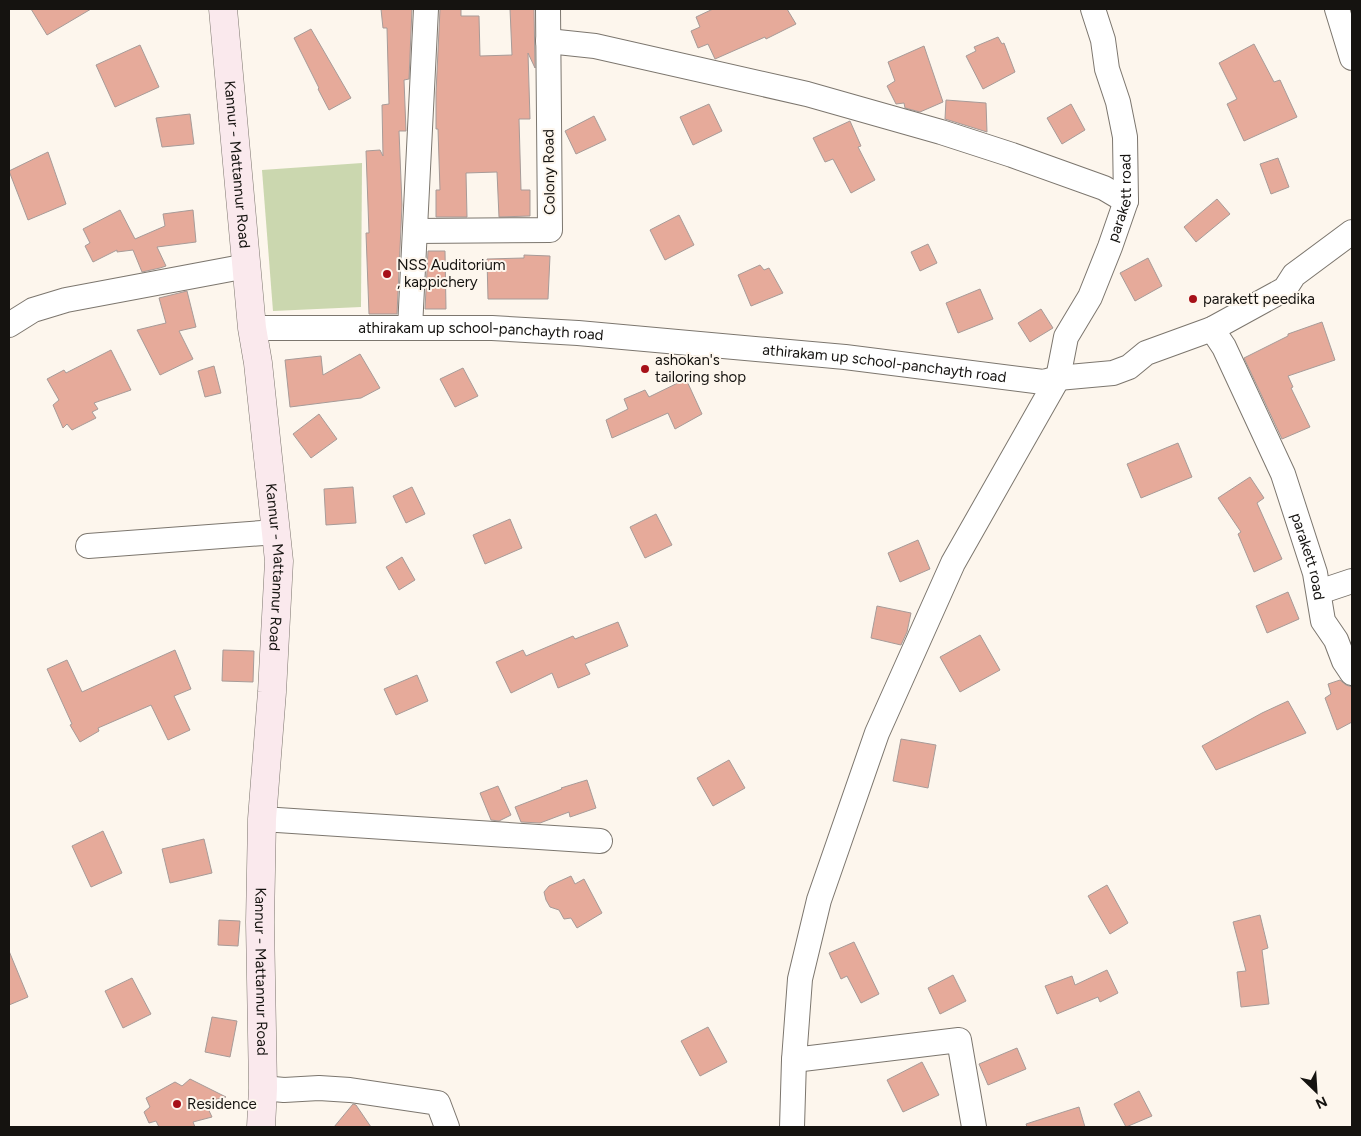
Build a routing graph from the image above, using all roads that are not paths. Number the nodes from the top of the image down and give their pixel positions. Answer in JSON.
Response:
{"nodes":[{"id":1,"x":223,"y":9,"type":"edge"},
{"id":2,"x":426,"y":9,"type":"edge"},
{"id":3,"x":548,"y":9,"type":"edge"},
{"id":4,"x":1093,"y":9,"type":"edge"},
{"id":5,"x":1337,"y":9,"type":"edge"},
{"id":6,"x":548,"y":41,"type":"junction"},
{"id":7,"x":1352,"y":58,"type":"edge"},
{"id":8,"x":1126,"y":201,"type":"junction"},
{"id":9,"x":415,"y":230,"type":"junction"},
{"id":10,"x":1352,"y":232,"type":"edge"},
{"id":11,"x":247,"y":266,"type":"junction"},
{"id":12,"x":9,"y":325,"type":"edge"},
{"id":13,"x":252,"y":328,"type":"junction"},
{"id":14,"x":410,"y":328,"type":"junction"},
{"id":15,"x":1212,"y":329,"type":"junction"},
{"id":16,"x":1058,"y":378,"type":"junction"},
{"id":17,"x":276,"y":532,"type":"junction"},
{"id":18,"x":88,"y":546,"type":"dead end"},
{"id":19,"x":1352,"y":581,"type":"edge"},
{"id":20,"x":1319,"y":592,"type":"junction"},
{"id":21,"x":1352,"y":673,"type":"edge"},
{"id":22,"x":262,"y":819,"type":"junction"},
{"id":23,"x":600,"y":841,"type":"dead end"},
{"id":24,"x":794,"y":1060,"type":"junction"},
{"id":25,"x":263,"y":1088,"type":"junction"},
{"id":26,"x":261,"y":1127,"type":"edge"},
{"id":27,"x":447,"y":1127,"type":"edge"},
{"id":28,"x":792,"y":1127,"type":"edge"},
{"id":29,"x":974,"y":1127,"type":"edge"}],
"edges":[{"from":1,"to":11,"type":"main road","name":"Kannur - Mattannur Road"},
{"from":2,"to":9,"type":"street"},
{"from":3,"to":6,"type":"street","name":"Colony Road"},
{"from":4,"to":8,"type":"street","name":"parakett road"},
{"from":5,"to":7,"type":"street"},
{"from":6,"to":8,"type":"street"},
{"from":6,"to":9,"type":"street","name":"Colony Road"},
{"from":8,"to":16,"type":"street","name":"parakett road"},
{"from":9,"to":14,"type":"street"},
{"from":10,"to":15,"type":"street","name":"athirakam up school-panchayth road"},
{"from":11,"to":12,"type":"street"},
{"from":11,"to":13,"type":"main road","name":"Kannur - Mattannur Road"},
{"from":13,"to":14,"type":"street","name":"athirakam up school-panchayth road"},
{"from":13,"to":17,"type":"main road","name":"Kannur - Mattannur Road"},
{"from":14,"to":16,"type":"street","name":"athirakam up school-panchayth road"},
{"from":15,"to":16,"type":"street","name":"athirakam up school-panchayth road"},
{"from":15,"to":20,"type":"street","name":"parakett road"},
{"from":16,"to":24,"type":"street","name":"parakett road"},
{"from":17,"to":18,"type":"street"},
{"from":17,"to":22,"type":"main road","name":"Kannur - Mattannur Road"},
{"from":19,"to":20,"type":"street"},
{"from":20,"to":21,"type":"street","name":"parakett road"},
{"from":22,"to":23,"type":"street"},
{"from":22,"to":25,"type":"main road","name":"Kannur - Mattannur Road"},
{"from":24,"to":28,"type":"street","name":"parakett road"},
{"from":24,"to":29,"type":"street"},
{"from":25,"to":26,"type":"main road","name":"Kannur - Mattannur Road"},
{"from":25,"to":27,"type":"street"}]}
